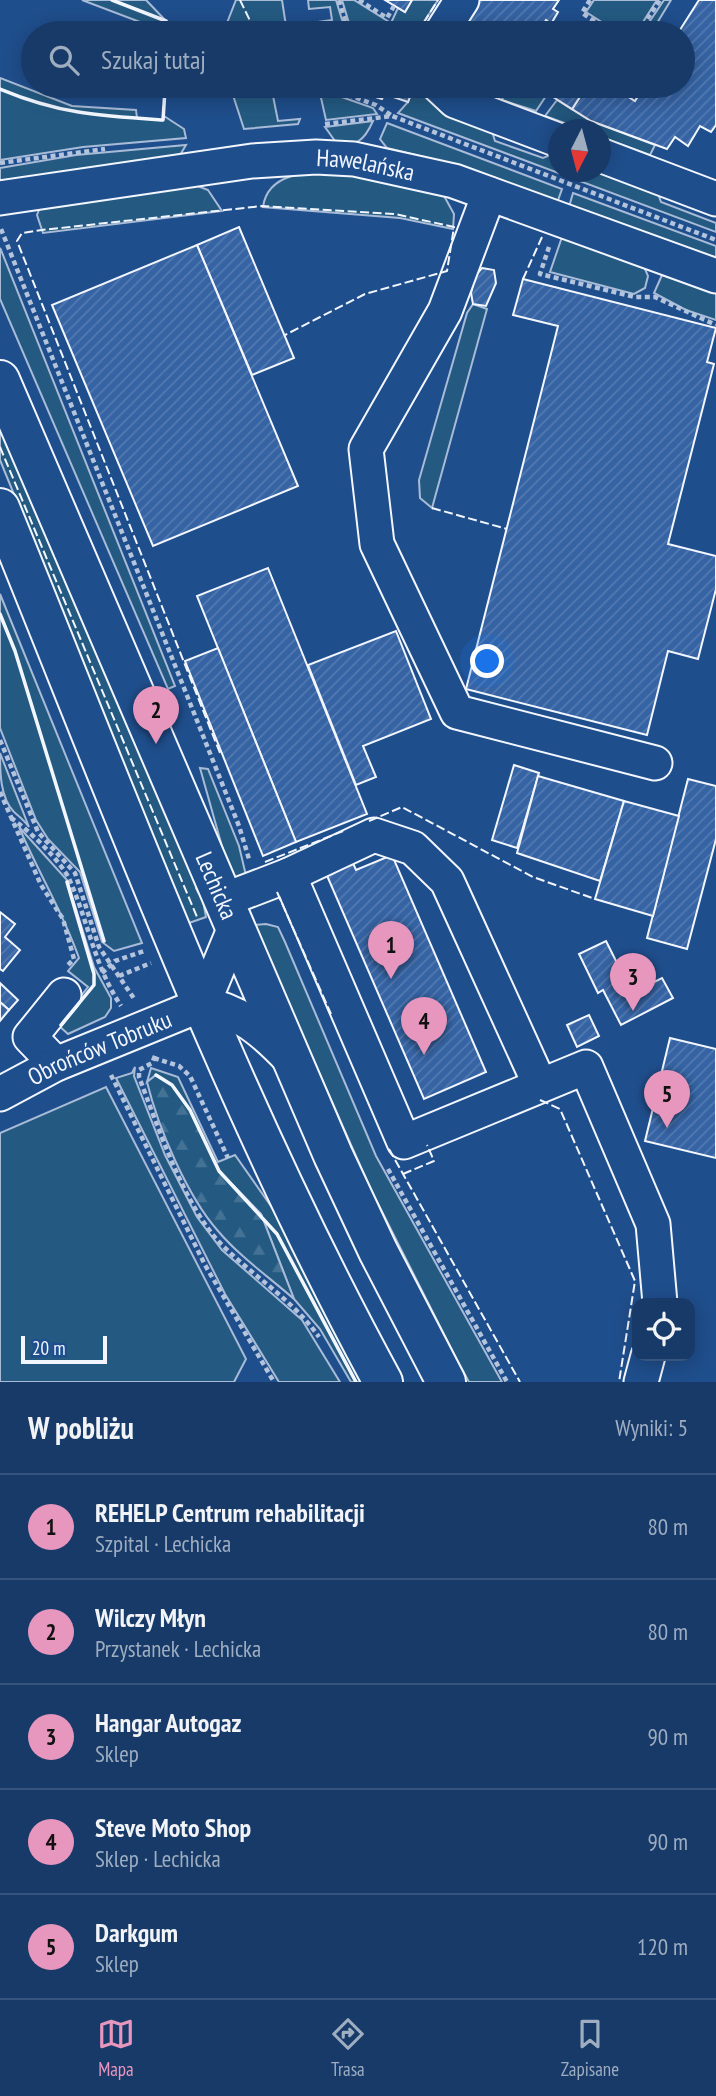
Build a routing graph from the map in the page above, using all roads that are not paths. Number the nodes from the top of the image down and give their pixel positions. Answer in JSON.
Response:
{"nodes":[{"id":1,"x":462,"y":0,"type":"edge"},
{"id":2,"x":449,"y":21,"type":"edge"},
{"id":3,"x":452,"y":98,"type":"edge"},
{"id":4,"x":548,"y":136,"type":"edge"},
{"id":5,"x":611,"y":160,"type":"edge"},
{"id":6,"x":489,"y":194,"type":"junction"},
{"id":7,"x":0,"y":198,"type":"edge"},
{"id":8,"x":716,"y":199,"type":"edge"},
{"id":9,"x":716,"y":276,"type":"edge"},
{"id":10,"x":0,"y":380,"type":"edge"},
{"id":11,"x":0,"y":508,"type":"edge"},
{"id":12,"x":654,"y":763,"type":"dead end"},
{"id":13,"x":289,"y":874,"type":"junction"},
{"id":14,"x":238,"y":905,"type":"junction"},
{"id":15,"x":64,"y":995,"type":"road end"},
{"id":16,"x":202,"y":1004,"type":"junction"},
{"id":17,"x":289,"y":1058,"type":"junction"},
{"id":18,"x":56,"y":1064,"type":"junction"},
{"id":19,"x":540,"y":1086,"type":"junction"},
{"id":20,"x":0,"y":1094,"type":"edge"},
{"id":21,"x":660,"y":1298,"type":"edge"},
{"id":22,"x":647,"y":1361,"type":"edge"},
{"id":23,"x":383,"y":1382,"type":"edge"},
{"id":24,"x":446,"y":1382,"type":"edge"},
{"id":25,"x":641,"y":1382,"type":"edge"}],
"edges":[{"from":1,"to":2,"type":"street"},
{"from":3,"to":4,"type":"street"},
{"from":5,"to":8,"type":"street"},
{"from":6,"to":7,"type":"street","name":"Hawelańska"},
{"from":6,"to":9,"type":"street","name":"Hawelańska"},
{"from":6,"to":12,"type":"street"},
{"from":10,"to":14,"type":"main road","name":"Lechicka"},
{"from":11,"to":16,"type":"main road"},
{"from":13,"to":14,"type":"street"},
{"from":13,"to":19,"type":"street"},
{"from":13,"to":19,"type":"street"},
{"from":14,"to":16,"type":"street","name":"Obrońców Tobruku"},
{"from":14,"to":17,"type":"main road","name":"Lechicka"},
{"from":15,"to":18,"type":"street"},
{"from":16,"to":17,"type":"street","name":"Obrońców Tobruku"},
{"from":16,"to":18,"type":"street","name":"Obrońców Tobruku"},
{"from":16,"to":23,"type":"main road"},
{"from":17,"to":24,"type":"main road","name":"Lechicka"},
{"from":18,"to":20,"type":"street","name":"Obrońców Tobruku"},
{"from":19,"to":21,"type":"street"},
{"from":22,"to":25,"type":"street"}]}
